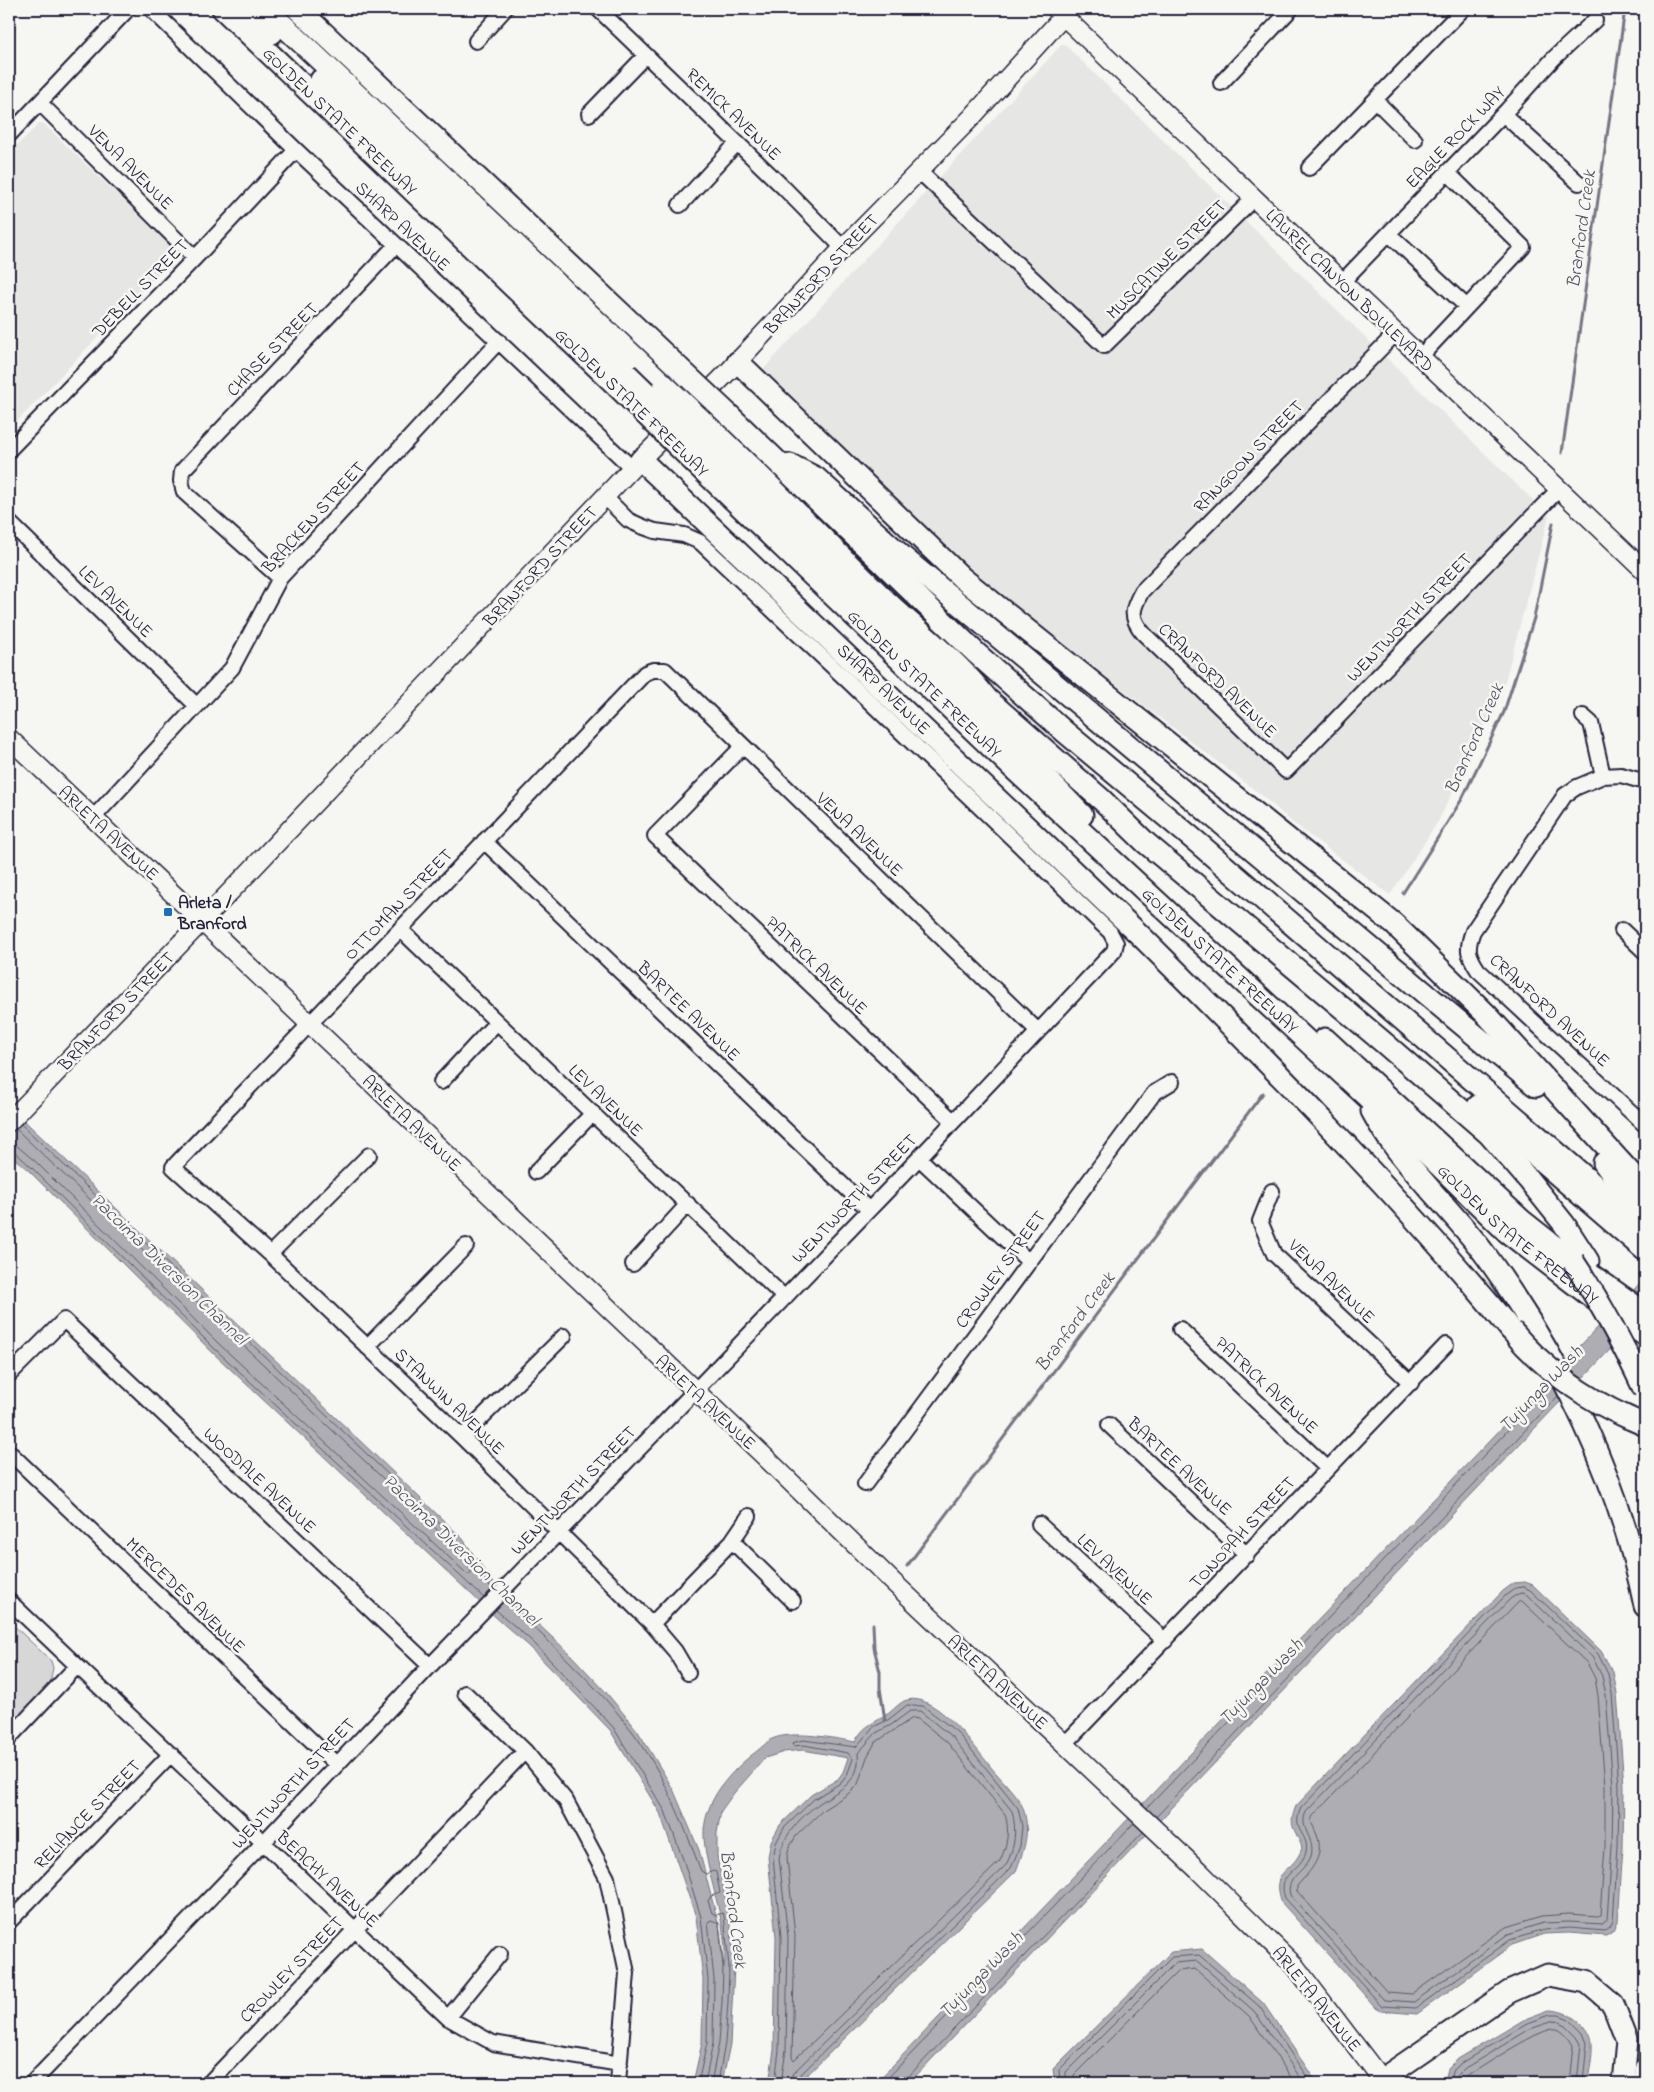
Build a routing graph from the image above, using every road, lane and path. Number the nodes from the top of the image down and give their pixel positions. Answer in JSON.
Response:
{"nodes":[{"id":1,"x":128,"y":9,"type":"edge"},
{"id":2,"x":151,"y":9,"type":"edge"},
{"id":3,"x":223,"y":9,"type":"edge"},
{"id":4,"x":247,"y":9,"type":"edge"},
{"id":5,"x":266,"y":9,"type":"edge"},
{"id":6,"x":298,"y":9,"type":"edge"},
{"id":7,"x":505,"y":9,"type":"edge"},
{"id":8,"x":598,"y":9,"type":"edge"},
{"id":9,"x":1291,"y":9,"type":"edge"},
{"id":10,"x":1462,"y":9,"type":"edge"},
{"id":11,"x":1063,"y":11,"type":"edge"},
{"id":12,"x":1595,"y":20,"type":"dead end"},
{"id":13,"x":476,"y":41,"type":"dead end"},
{"id":14,"x":646,"y":55,"type":"junction"},
{"id":15,"x":1221,"y":83,"type":"dead end"},
{"id":16,"x":1375,"y":100,"type":"junction"},
{"id":17,"x":40,"y":103,"type":"junction"},
{"id":18,"x":588,"y":114,"type":"dead end"},
{"id":19,"x":1503,"y":114,"type":"junction"},
{"id":20,"x":9,"y":135,"type":"edge"},
{"id":21,"x":1415,"y":140,"type":"dead end"},
{"id":22,"x":737,"y":143,"type":"junction"},
{"id":23,"x":296,"y":150,"type":"junction"},
{"id":24,"x":1309,"y":168,"type":"dead end"},
{"id":25,"x":919,"y":171,"type":"junction"},
{"id":26,"x":1447,"y":172,"type":"junction"},
{"id":27,"x":1579,"y":183,"type":"dead end"},
{"id":28,"x":1254,"y":198,"type":"junction"},
{"id":29,"x":680,"y":205,"type":"dead end"},
{"id":30,"x":1389,"y":234,"type":"junction"},
{"id":31,"x":396,"y":245,"type":"junction"},
{"id":32,"x":844,"y":248,"type":"junction"},
{"id":33,"x":195,"y":258,"type":"junction"},
{"id":34,"x":1343,"y":281,"type":"junction"},
{"id":35,"x":1467,"y":307,"type":"junction"},
{"id":36,"x":1396,"y":333,"type":"junction"},
{"id":37,"x":499,"y":342,"type":"junction"},
{"id":38,"x":1420,"y":357,"type":"junction"},
{"id":39,"x":738,"y":362,"type":"junction"},
{"id":40,"x":622,"y":380,"type":"junction"},
{"id":41,"x":702,"y":446,"type":"junction"},
{"id":42,"x":9,"y":450,"type":"edge"},
{"id":43,"x":772,"y":456,"type":"junction"},
{"id":44,"x":636,"y":464,"type":"junction"},
{"id":45,"x":1559,"y":489,"type":"junction"},
{"id":46,"x":605,"y":497,"type":"junction"},
{"id":47,"x":9,"y":522,"type":"edge"},
{"id":48,"x":1645,"y":571,"type":"edge"},
{"id":49,"x":280,"y":578,"type":"junction"},
{"id":50,"x":1133,"y":611,"type":"joint"},
{"id":51,"x":653,"y":670,"type":"joint"},
{"id":52,"x":972,"y":679,"type":"junction"},
{"id":53,"x":197,"y":706,"type":"junction"},
{"id":54,"x":1583,"y":716,"type":"dead end"},
{"id":55,"x":9,"y":738,"type":"edge"},
{"id":56,"x":743,"y":746,"type":"junction"},
{"id":57,"x":1286,"y":771,"type":"joint"},
{"id":58,"x":1603,"y":776,"type":"junction"},
{"id":59,"x":1047,"y":779,"type":"junction"},
{"id":60,"x":1645,"y":782,"type":"edge"},
{"id":61,"x":93,"y":818,"type":"junction"},
{"id":62,"x":484,"y":841,"type":"junction"},
{"id":63,"x":202,"y":921,"type":"junction"},
{"id":64,"x":400,"y":929,"type":"junction"},
{"id":65,"x":1622,"y":930,"type":"dead end"},
{"id":66,"x":1116,"y":942,"type":"joint"},
{"id":67,"x":1645,"y":952,"type":"edge"},
{"id":68,"x":497,"y":1022,"type":"junction"},
{"id":69,"x":309,"y":1024,"type":"junction"},
{"id":70,"x":1038,"y":1032,"type":"junction"},
{"id":71,"x":441,"y":1082,"type":"dead end"},
{"id":72,"x":1172,"y":1082,"type":"dead end"},
{"id":73,"x":1359,"y":1091,"type":"junction"},
{"id":74,"x":592,"y":1113,"type":"junction"},
{"id":75,"x":14,"y":1117,"type":"edge"},
{"id":76,"x":953,"y":1121,"type":"junction"},
{"id":77,"x":1645,"y":1125,"type":"edge"},
{"id":78,"x":369,"y":1155,"type":"dead end"},
{"id":79,"x":919,"y":1158,"type":"junction"},
{"id":80,"x":173,"y":1167,"type":"joint"},
{"id":81,"x":536,"y":1172,"type":"dead end"},
{"id":82,"x":1645,"y":1189,"type":"edge"},
{"id":83,"x":1272,"y":1192,"type":"dead end"},
{"id":84,"x":688,"y":1204,"type":"junction"},
{"id":85,"x":868,"y":1209,"type":"junction"},
{"id":86,"x":1645,"y":1218,"type":"edge"},
{"id":87,"x":1643,"y":1242,"type":"edge"},
{"id":88,"x":466,"y":1246,"type":"dead end"},
{"id":89,"x":270,"y":1254,"type":"junction"},
{"id":90,"x":1028,"y":1261,"type":"junction"},
{"id":91,"x":1581,"y":1261,"type":"junction"},
{"id":92,"x":633,"y":1264,"type":"dead end"},
{"id":93,"x":785,"y":1298,"type":"junction"},
{"id":94,"x":1612,"y":1301,"type":"junction"},
{"id":95,"x":1643,"y":1326,"type":"edge"},
{"id":96,"x":1180,"y":1329,"type":"dead end"},
{"id":97,"x":564,"y":1336,"type":"dead end"},
{"id":98,"x":1446,"y":1345,"type":"dead end"},
{"id":99,"x":367,"y":1347,"type":"junction"},
{"id":100,"x":1645,"y":1359,"type":"edge"},
{"id":101,"x":9,"y":1375,"type":"edge"},
{"id":102,"x":1411,"y":1383,"type":"junction"},
{"id":103,"x":694,"y":1391,"type":"junction"},
{"id":104,"x":1645,"y":1391,"type":"edge"},
{"id":105,"x":1637,"y":1421,"type":"edge"},
{"id":106,"x":1109,"y":1425,"type":"dead end"},
{"id":107,"x":462,"y":1437,"type":"junction"},
{"id":108,"x":9,"y":1452,"type":"edge"},
{"id":109,"x":1328,"y":1469,"type":"junction"},
{"id":110,"x":864,"y":1484,"type":"dead end"},
{"id":111,"x":750,"y":1516,"type":"dead end"},
{"id":112,"x":1039,"y":1524,"type":"dead end"},
{"id":113,"x":558,"y":1533,"type":"junction"},
{"id":114,"x":732,"y":1541,"type":"junction"},
{"id":115,"x":1247,"y":1555,"type":"junction"},
{"id":116,"x":9,"y":1601,"type":"edge"},
{"id":117,"x":793,"y":1601,"type":"dead end"},
{"id":118,"x":1645,"y":1606,"type":"edge"},
{"id":119,"x":652,"y":1624,"type":"junction"},
{"id":120,"x":1165,"y":1641,"type":"junction"},
{"id":121,"x":78,"y":1666,"type":"junction"},
{"id":122,"x":430,"y":1666,"type":"junction"},
{"id":123,"x":688,"y":1673,"type":"dead end"},
{"id":124,"x":466,"y":1693,"type":"dead end"},
{"id":125,"x":9,"y":1738,"type":"edge"},
{"id":126,"x":1065,"y":1744,"type":"junction"},
{"id":127,"x":525,"y":1751,"type":"junction"},
{"id":128,"x":171,"y":1754,"type":"junction"},
{"id":129,"x":337,"y":1765,"type":"junction"},
{"id":130,"x":263,"y":1843,"type":"junction"},
{"id":131,"x":9,"y":1922,"type":"edge"},
{"id":132,"x":355,"y":1930,"type":"junction"},
{"id":133,"x":500,"y":1954,"type":"dead end"},
{"id":134,"x":448,"y":2018,"type":"junction"},
{"id":135,"x":620,"y":2064,"type":"junction"},
{"id":136,"x":1645,"y":2070,"type":"edge"},
{"id":137,"x":1383,"y":2081,"type":"edge"},
{"id":138,"x":32,"y":2083,"type":"edge"},
{"id":139,"x":208,"y":2083,"type":"edge"},
{"id":140,"x":618,"y":2083,"type":"edge"},
{"id":141,"x":1623,"y":2083,"type":"edge"},
{"id":142,"x":1644,"y":2083,"type":"edge"}],
"edges":[{"from":1,"to":17,"type":"street"},
{"from":2,"to":23,"type":"street","name":"SHARP AVENUE"},
{"from":3,"to":40,"type":"highway","name":"GOLDEN STATE FREEWAY"},
{"from":4,"to":40,"type":"highway"},
{"from":5,"to":41,"type":"highway","bridge":true},
{"from":6,"to":43,"type":"highway","bridge":true},
{"from":7,"to":13,"type":"street"},
{"from":8,"to":14,"type":"street","name":"REMICK AVENUE"},
{"from":9,"to":15,"type":"street"},
{"from":10,"to":16,"type":"street"},
{"from":11,"to":25,"type":"main road","name":"BRANFORD STREET"},
{"from":11,"to":28,"type":"main road","name":"LAUREL CANYON BOULEVARD"},
{"from":12,"to":19,"type":"street","name":"EAGLE ROCK WAY"},
{"from":14,"to":18,"type":"street"},
{"from":14,"to":22,"type":"street","name":"REMICK AVENUE"},
{"from":16,"to":21,"type":"street"},
{"from":16,"to":24,"type":"street"},
{"from":17,"to":20,"type":"street"},
{"from":17,"to":33,"type":"street","name":"VENA AVENUE"},
{"from":19,"to":26,"type":"street","name":"EAGLE ROCK WAY"},
{"from":19,"to":27,"type":"street"},
{"from":22,"to":29,"type":"street"},
{"from":22,"to":32,"type":"street","name":"REMICK AVENUE"},
{"from":23,"to":31,"type":"street","name":"SHARP AVENUE"},
{"from":23,"to":33,"type":"street","name":"DEBELL STREET"},
{"from":25,"to":28,"type":"street","name":"MUSCATINE STREET"},
{"from":25,"to":32,"type":"main road","name":"BRANFORD STREET"},
{"from":26,"to":30,"type":"street","name":"EAGLE ROCK WAY"},
{"from":26,"to":35,"type":"street"},
{"from":28,"to":34,"type":"main road","name":"LAUREL CANYON BOULEVARD"},
{"from":30,"to":34,"type":"street","name":"EAGLE ROCK WAY"},
{"from":30,"to":35,"type":"street"},
{"from":31,"to":37,"type":"street","name":"SHARP AVENUE"},
{"from":31,"to":49,"type":"street","name":"CHASE STREET"},
{"from":32,"to":39,"type":"main road","name":"BRANFORD STREET"},
{"from":33,"to":42,"type":"street","name":"DEBELL STREET"},
{"from":34,"to":36,"type":"main road","name":"LAUREL CANYON BOULEVARD"},
{"from":35,"to":38,"type":"street"},
{"from":36,"to":38,"type":"main road","name":"LAUREL CANYON BOULEVARD"},
{"from":36,"to":50,"type":"street","name":"RANGOON STREET"},
{"from":37,"to":44,"type":"street","name":"SHARP AVENUE"},
{"from":37,"to":49,"type":"street","name":"BRACKEN STREET"},
{"from":38,"to":45,"type":"main road","name":"LAUREL CANYON BOULEVARD"},
{"from":39,"to":44,"type":"main road","name":"BRANFORD STREET"},
{"from":39,"to":82,"type":"highway"},
{"from":40,"to":41,"type":"highway","name":"GOLDEN STATE FREEWAY","bridge":true},
{"from":41,"to":52,"type":"highway"},
{"from":41,"to":59,"type":"highway"},
{"from":41,"to":73,"type":"highway","name":"GOLDEN STATE FREEWAY"},
{"from":43,"to":86,"type":"highway"},
{"from":43,"to":87,"type":"highway"},
{"from":44,"to":46,"type":"main road","name":"BRANFORD STREET"},
{"from":44,"to":105,"type":"highway","bridge":true},
{"from":45,"to":48,"type":"main road","name":"LAUREL CANYON BOULEVARD"},
{"from":45,"to":57,"type":"street","name":"WENTWORTH STREET"},
{"from":46,"to":63,"type":"main road","name":"BRANFORD STREET"},
{"from":46,"to":66,"type":"street","name":"SHARP AVENUE"},
{"from":47,"to":53,"type":"street","name":"LEV AVENUE"},
{"from":49,"to":53,"type":"street","name":"BRACKEN STREET"},
{"from":50,"to":57,"type":"street","name":"CRANFORD AVENUE"},
{"from":51,"to":56,"type":"street","name":"VENA AVENUE"},
{"from":51,"to":62,"type":"street","name":"OTTOMAN STREET"},
{"from":52,"to":87,"type":"highway"},
{"from":52,"to":91,"type":"highway"},
{"from":53,"to":61,"type":"street","name":"BRACKEN STREET"},
{"from":54,"to":58,"type":"street"},
{"from":55,"to":61,"type":"main road","name":"ARLETA AVENUE"},
{"from":56,"to":70,"type":"street","name":"VENA AVENUE"},
{"from":56,"to":76,"type":"street","name":"PATRICK AVENUE"},
{"from":58,"to":60,"type":"street"},
{"from":58,"to":77,"type":"street","name":"CRANFORD AVENUE"},
{"from":59,"to":91,"type":"highway"},
{"from":59,"to":94,"type":"highway"},
{"from":61,"to":63,"type":"main road","name":"ARLETA AVENUE"},
{"from":62,"to":64,"type":"street","name":"OTTOMAN STREET"},
{"from":62,"to":85,"type":"street","name":"BARTEE AVENUE"},
{"from":63,"to":69,"type":"main road","name":"ARLETA AVENUE"},
{"from":63,"to":75,"type":"main road","name":"BRANFORD STREET"},
{"from":64,"to":68,"type":"street","name":"LEV AVENUE"},
{"from":64,"to":69,"type":"street","name":"OTTOMAN STREET"},
{"from":65,"to":67,"type":"street"},
{"from":66,"to":70,"type":"street","name":"WENTWORTH STREET"},
{"from":68,"to":71,"type":"street"},
{"from":68,"to":74,"type":"street","name":"LEV AVENUE"},
{"from":69,"to":80,"type":"street","name":"OTTOMAN STREET"},
{"from":69,"to":103,"type":"main road","name":"ARLETA AVENUE"},
{"from":70,"to":76,"type":"street","name":"WENTWORTH STREET"},
{"from":72,"to":90,"type":"street","name":"CROWLEY STREET"},
{"from":73,"to":94,"type":"highway","name":"GOLDEN STATE FREEWAY"},
{"from":73,"to":118,"type":"highway","bridge":true},
{"from":74,"to":81,"type":"street"},
{"from":74,"to":84,"type":"street","name":"LEV AVENUE"},
{"from":76,"to":79,"type":"street","name":"WENTWORTH STREET"},
{"from":78,"to":89,"type":"street"},
{"from":79,"to":85,"type":"street","name":"WENTWORTH STREET"},
{"from":79,"to":90,"type":"street"},
{"from":80,"to":89,"type":"street","name":"STANWIN AVENUE"},
{"from":83,"to":102,"type":"street","name":"VENA AVENUE"},
{"from":84,"to":92,"type":"street"},
{"from":84,"to":93,"type":"street","name":"LEV AVENUE"},
{"from":85,"to":93,"type":"street","name":"WENTWORTH STREET"},
{"from":88,"to":99,"type":"street"},
{"from":89,"to":99,"type":"street","name":"STANWIN AVENUE"},
{"from":90,"to":110,"type":"street","name":"CROWLEY STREET"},
{"from":91,"to":100,"type":"highway"},
{"from":91,"to":104,"type":"highway","bridge":true},
{"from":93,"to":103,"type":"street","name":"WENTWORTH STREET"},
{"from":94,"to":95,"type":"highway","name":"GOLDEN STATE FREEWAY"},
{"from":96,"to":109,"type":"street","name":"PATRICK AVENUE"},
{"from":97,"to":107,"type":"street"},
{"from":98,"to":102,"type":"street","name":"TONOPAH STREET"},
{"from":99,"to":107,"type":"street","name":"STANWIN AVENUE"},
{"from":101,"to":122,"type":"street","name":"WOODALE AVENUE"},
{"from":102,"to":109,"type":"street","name":"TONOPAH STREET"},
{"from":103,"to":113,"type":"street","name":"WENTWORTH STREET"},
{"from":103,"to":126,"type":"main road","name":"ARLETA AVENUE"},
{"from":106,"to":115,"type":"street","name":"BARTEE AVENUE"},
{"from":107,"to":113,"type":"street","name":"STANWIN AVENUE"},
{"from":108,"to":129,"type":"street","name":"MERCEDES AVENUE"},
{"from":109,"to":115,"type":"street","name":"TONOPAH STREET"},
{"from":111,"to":114,"type":"street"},
{"from":112,"to":120,"type":"street","name":"LEV AVENUE"},
{"from":113,"to":119,"type":"street","name":"STANWIN AVENUE"},
{"from":113,"to":122,"type":"street","name":"WENTWORTH STREET"},
{"from":114,"to":117,"type":"street"},
{"from":114,"to":119,"type":"street"},
{"from":115,"to":120,"type":"street","name":"TONOPAH STREET"},
{"from":116,"to":121,"type":"street","name":"BEACHY AVENUE"},
{"from":119,"to":123,"type":"street","name":"STANWIN AVENUE"},
{"from":120,"to":126,"type":"street","name":"TONOPAH STREET"},
{"from":121,"to":125,"type":"street"},
{"from":121,"to":128,"type":"street","name":"BEACHY AVENUE"},
{"from":122,"to":129,"type":"street","name":"WENTWORTH STREET"},
{"from":124,"to":127,"type":"street"},
{"from":126,"to":137,"type":"main road","name":"ARLETA AVENUE"},
{"from":127,"to":132,"type":"street","name":"CROWLEY STREET"},
{"from":127,"to":135,"type":"street"},
{"from":128,"to":130,"type":"street","name":"BEACHY AVENUE"},
{"from":128,"to":131,"type":"street","name":"RELIANCE STREET"},
{"from":129,"to":130,"type":"street","name":"WENTWORTH STREET"},
{"from":130,"to":132,"type":"street","name":"BEACHY AVENUE"},
{"from":130,"to":138,"type":"street","name":"WENTWORTH STREET"},
{"from":132,"to":134,"type":"street","name":"BEACHY AVENUE"},
{"from":132,"to":139,"type":"street","name":"CROWLEY STREET"},
{"from":133,"to":134,"type":"street"},
{"from":134,"to":135,"type":"street","name":"BEACHY AVENUE"},
{"from":135,"to":140,"type":"street"},
{"from":136,"to":142,"type":"highway"},
{"from":137,"to":141,"type":"highway"}]}
